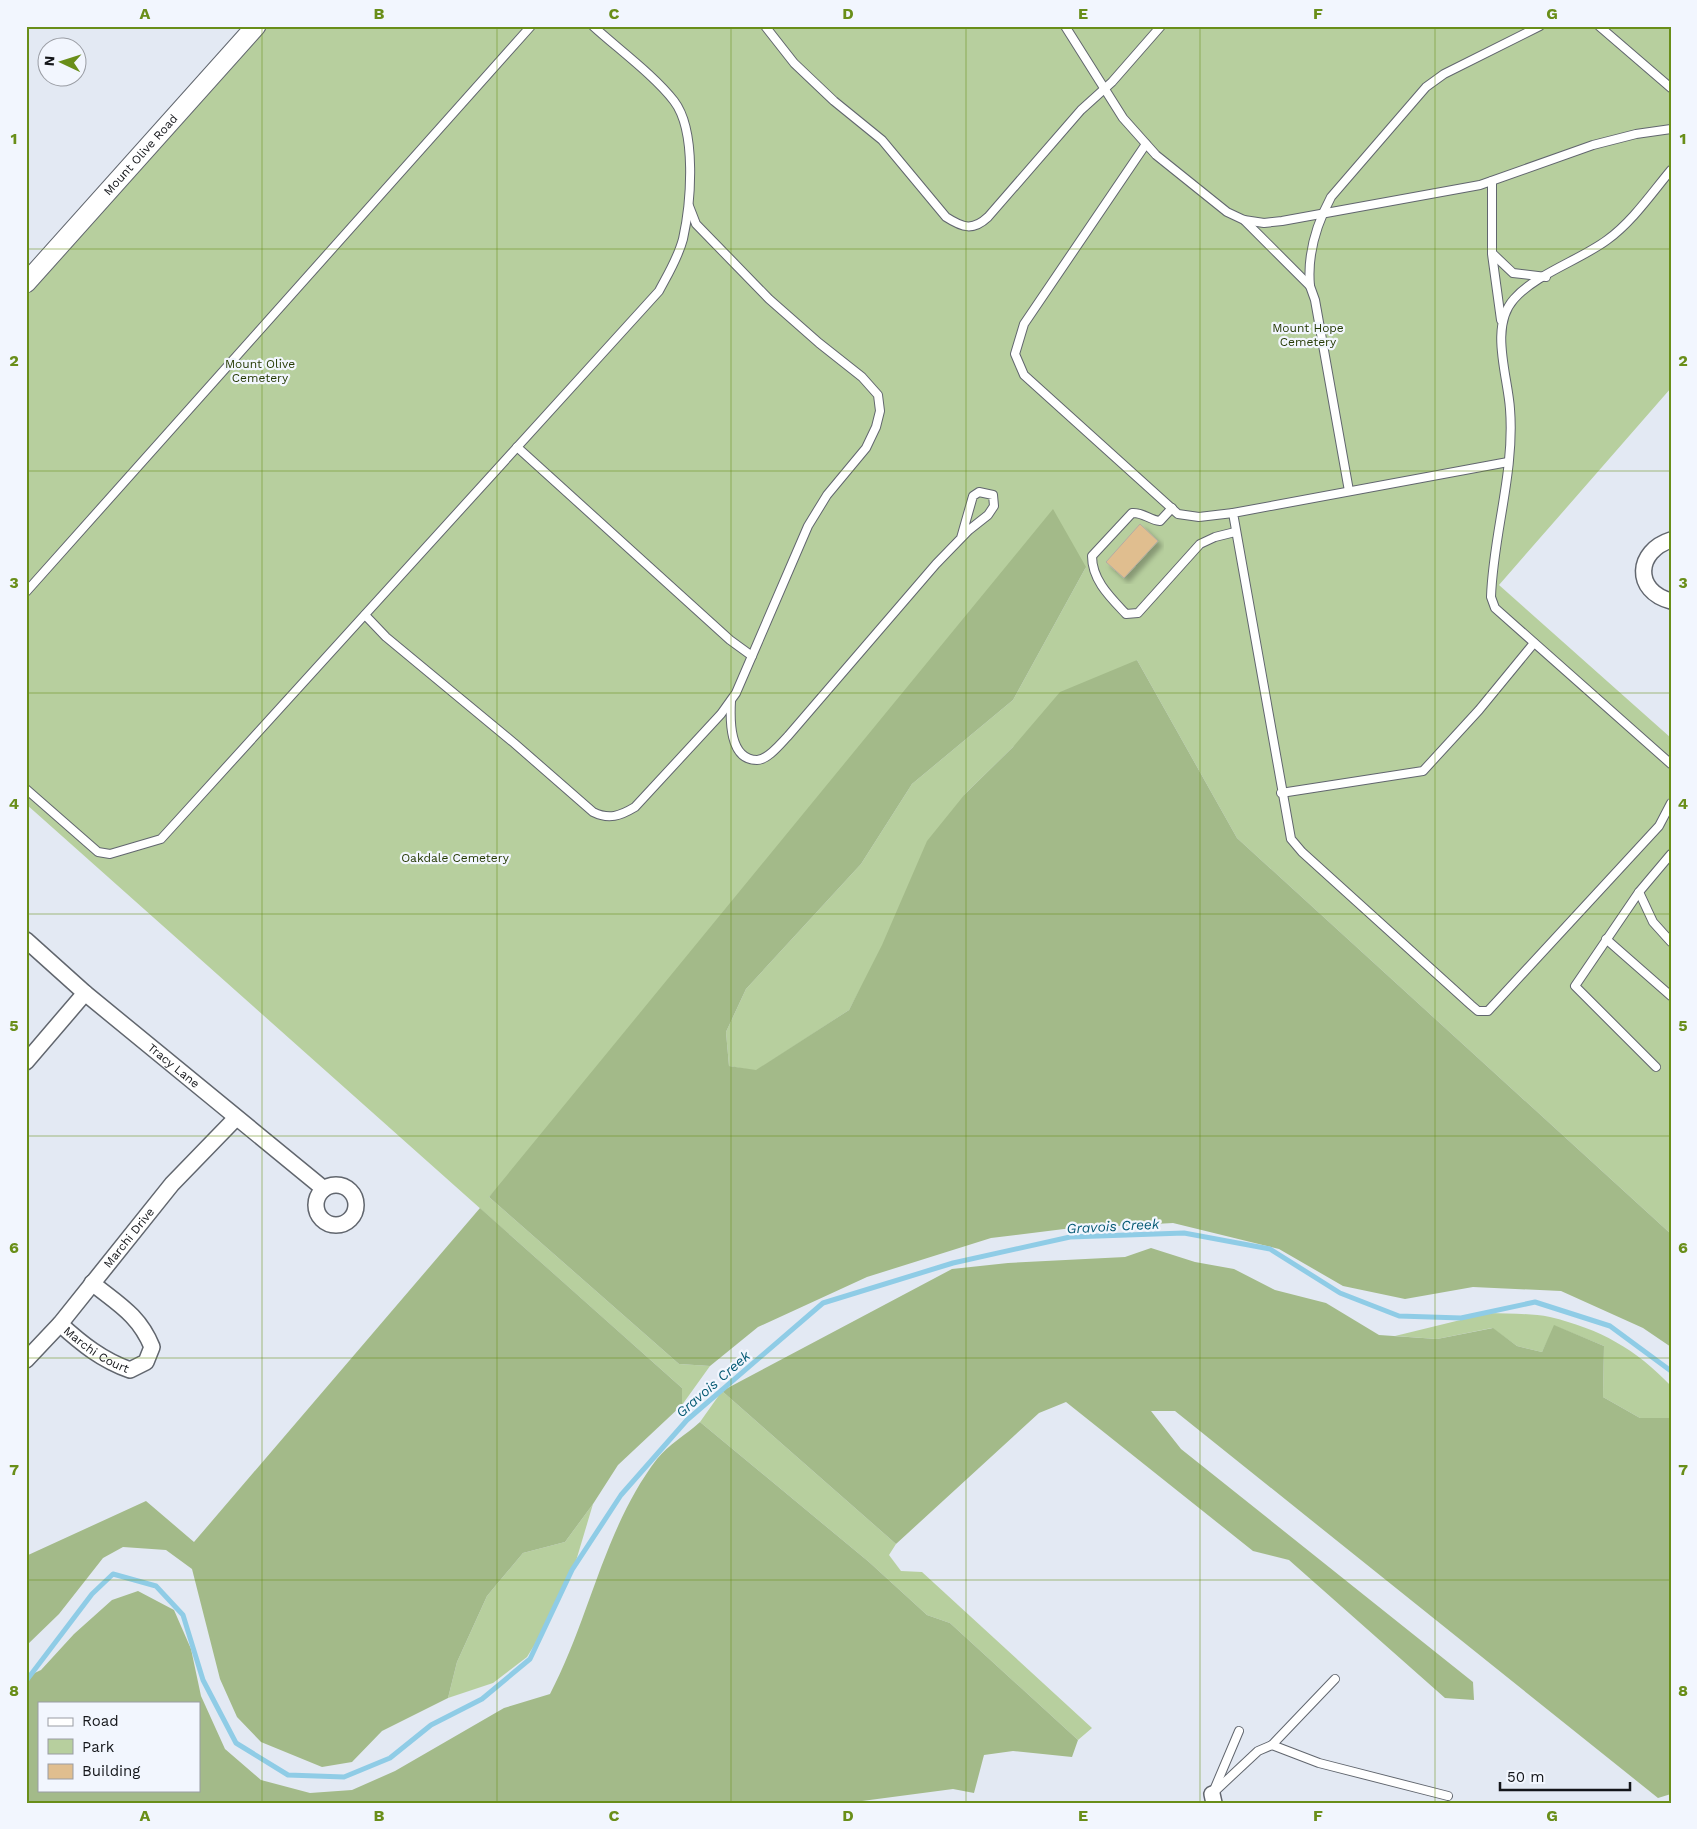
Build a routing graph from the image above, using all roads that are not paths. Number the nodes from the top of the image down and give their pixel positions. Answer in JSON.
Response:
{"nodes":[{"id":1,"x":256,"y":26,"type":"edge"},
{"id":2,"x":531,"y":26,"type":"edge"},
{"id":3,"x":592,"y":26,"type":"edge"},
{"id":4,"x":765,"y":26,"type":"edge"},
{"id":5,"x":1065,"y":26,"type":"edge"},
{"id":6,"x":1162,"y":26,"type":"edge"},
{"id":7,"x":1540,"y":26,"type":"edge"},
{"id":8,"x":1599,"y":26,"type":"edge"},
{"id":9,"x":1671,"y":88,"type":"edge"},
{"id":10,"x":1103,"y":90,"type":"junction"},
{"id":11,"x":1671,"y":129,"type":"edge"},
{"id":12,"x":1146,"y":144,"type":"junction"},
{"id":13,"x":1671,"y":170,"type":"edge"},
{"id":14,"x":1492,"y":181,"type":"junction"},
{"id":15,"x":688,"y":204,"type":"junction"},
{"id":16,"x":1322,"y":214,"type":"junction"},
{"id":17,"x":1244,"y":220,"type":"junction"},
{"id":18,"x":1492,"y":254,"type":"junction"},
{"id":19,"x":1546,"y":277,"type":"junction"},
{"id":20,"x":26,"y":283,"type":"edge"},
{"id":21,"x":1310,"y":286,"type":"junction"},
{"id":22,"x":1502,"y":324,"type":"junction"},
{"id":23,"x":517,"y":447,"type":"junction"},
{"id":24,"x":1508,"y":462,"type":"junction"},
{"id":25,"x":1349,"y":491,"type":"junction"},
{"id":26,"x":1172,"y":508,"type":"junction"},
{"id":27,"x":1233,"y":513,"type":"junction"},
{"id":28,"x":1235,"y":532,"type":"junction"},
{"id":29,"x":961,"y":538,"type":"junction"},
{"id":30,"x":1671,"y":540,"type":"edge"},
{"id":31,"x":26,"y":592,"type":"edge"},
{"id":32,"x":1671,"y":601,"type":"edge"},
{"id":33,"x":365,"y":614,"type":"junction"},
{"id":34,"x":1534,"y":643,"type":"junction"},
{"id":35,"x":752,"y":656,"type":"junction"},
{"id":36,"x":730,"y":701,"type":"junction"},
{"id":37,"x":1671,"y":764,"type":"edge"},
{"id":38,"x":26,"y":788,"type":"edge"},
{"id":39,"x":1281,"y":793,"type":"junction"},
{"id":40,"x":1671,"y":803,"type":"edge"},
{"id":41,"x":1671,"y":854,"type":"edge"},
{"id":42,"x":1639,"y":892,"type":"junction"},
{"id":43,"x":1606,"y":939,"type":"junction"},
{"id":44,"x":26,"y":940,"type":"edge"},
{"id":45,"x":1671,"y":942,"type":"edge"},
{"id":46,"x":85,"y":993,"type":"junction"},
{"id":47,"x":1671,"y":996,"type":"edge"},
{"id":48,"x":26,"y":1062,"type":"edge"},
{"id":49,"x":1656,"y":1067,"type":"dead end"},
{"id":50,"x":236,"y":1118,"type":"junction"},
{"id":51,"x":324,"y":1189,"type":"dead end"},
{"id":52,"x":92,"y":1283,"type":"junction"},
{"id":53,"x":60,"y":1324,"type":"junction"},
{"id":54,"x":26,"y":1360,"type":"edge"},
{"id":55,"x":1335,"y":1680,"type":"dead end"},
{"id":56,"x":1239,"y":1731,"type":"dead end"},
{"id":57,"x":1272,"y":1744,"type":"junction"},
{"id":58,"x":1448,"y":1796,"type":"dead end"},
{"id":59,"x":1213,"y":1798,"type":"edge"}],
"edges":[{"from":1,"to":20,"type":"street","name":"Mount Olive Road"},
{"from":2,"to":31,"type":"lane"},
{"from":3,"to":15,"type":"lane"},
{"from":4,"to":10,"type":"lane"},
{"from":5,"to":10,"type":"lane"},
{"from":6,"to":10,"type":"lane"},
{"from":7,"to":16,"type":"lane"},
{"from":8,"to":9,"type":"lane"},
{"from":10,"to":12,"type":"lane"},
{"from":11,"to":14,"type":"lane"},
{"from":12,"to":17,"type":"lane"},
{"from":12,"to":26,"type":"lane"},
{"from":13,"to":19,"type":"lane"},
{"from":14,"to":16,"type":"lane"},
{"from":14,"to":18,"type":"lane"},
{"from":15,"to":23,"type":"lane"},
{"from":15,"to":35,"type":"lane"},
{"from":16,"to":17,"type":"lane"},
{"from":16,"to":21,"type":"lane"},
{"from":17,"to":21,"type":"lane"},
{"from":18,"to":19,"type":"lane"},
{"from":18,"to":22,"type":"lane"},
{"from":19,"to":22,"type":"lane"},
{"from":21,"to":25,"type":"lane"},
{"from":22,"to":24,"type":"lane"},
{"from":23,"to":33,"type":"lane"},
{"from":23,"to":35,"type":"lane"},
{"from":24,"to":25,"type":"lane"},
{"from":24,"to":34,"type":"lane"},
{"from":25,"to":27,"type":"lane"},
{"from":26,"to":27,"type":"lane"},
{"from":26,"to":28,"type":"lane"},
{"from":27,"to":28,"type":"lane"},
{"from":28,"to":39,"type":"lane"},
{"from":29,"to":29,"type":"lane"},
{"from":29,"to":36,"type":"lane"},
{"from":30,"to":32,"type":"street"},
{"from":33,"to":36,"type":"lane"},
{"from":33,"to":38,"type":"lane"},
{"from":34,"to":37,"type":"lane"},
{"from":34,"to":39,"type":"lane"},
{"from":35,"to":36,"type":"lane"},
{"from":39,"to":40,"type":"lane"},
{"from":41,"to":42,"type":"lane"},
{"from":42,"to":43,"type":"lane"},
{"from":42,"to":45,"type":"lane"},
{"from":43,"to":47,"type":"lane"},
{"from":43,"to":49,"type":"lane"},
{"from":44,"to":46,"type":"street","name":"Tracy Lane"},
{"from":46,"to":48,"type":"street"},
{"from":46,"to":50,"type":"street","name":"Tracy Lane"},
{"from":50,"to":51,"type":"street","name":"Tracy Lane"},
{"from":50,"to":52,"type":"street","name":"Marchi Drive"},
{"from":52,"to":53,"type":"street","name":"Marchi Drive"},
{"from":52,"to":53,"type":"street","name":"Marchi Court"},
{"from":53,"to":54,"type":"street","name":"Marchi Drive"},
{"from":55,"to":57,"type":"lane"},
{"from":56,"to":59,"type":"lane"},
{"from":57,"to":58,"type":"lane"},
{"from":57,"to":59,"type":"lane"}]}
